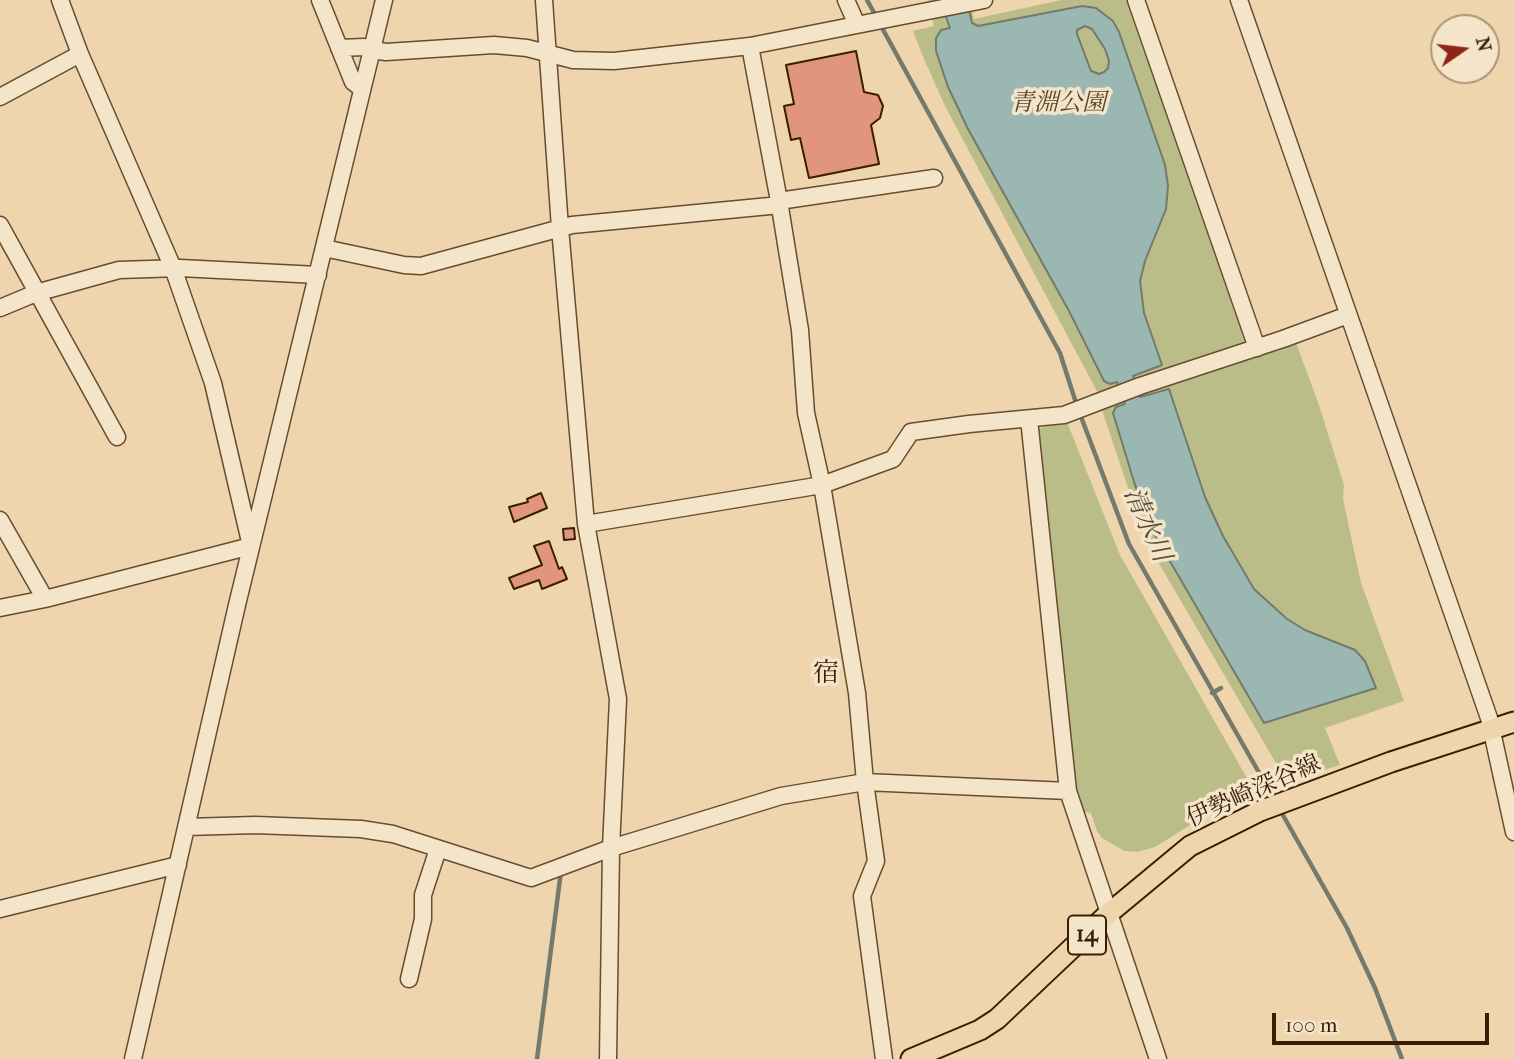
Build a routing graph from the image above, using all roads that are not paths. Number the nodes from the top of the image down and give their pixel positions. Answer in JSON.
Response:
{"nodes":[{"id":1,"x":60,"y":0,"type":"edge"},
{"id":2,"x":320,"y":0,"type":"edge"},
{"id":3,"x":384,"y":0,"type":"edge"},
{"id":4,"x":544,"y":0,"type":"edge"},
{"id":5,"x":846,"y":0,"type":"edge"},
{"id":6,"x":1136,"y":0,"type":"edge"},
{"id":7,"x":1239,"y":0,"type":"edge"},
{"id":8,"x":980,"y":1,"type":"edge"},
{"id":9,"x":862,"y":24,"type":"junction"},
{"id":10,"x":750,"y":46,"type":"junction"},
{"id":11,"x":339,"y":48,"type":"junction"},
{"id":12,"x":372,"y":50,"type":"junction"},
{"id":13,"x":80,"y":54,"type":"junction"},
{"id":14,"x":547,"y":54,"type":"junction"},
{"id":15,"x":362,"y":89,"type":"junction"},
{"id":16,"x":0,"y":97,"type":"edge"},
{"id":17,"x":934,"y":178,"type":"dead end"},
{"id":18,"x":779,"y":203,"type":"junction"},
{"id":19,"x":0,"y":225,"type":"edge"},
{"id":20,"x":560,"y":228,"type":"junction"},
{"id":21,"x":324,"y":248,"type":"junction"},
{"id":22,"x":173,"y":268,"type":"junction"},
{"id":23,"x":318,"y":275,"type":"junction"},
{"id":24,"x":36,"y":293,"type":"junction"},
{"id":25,"x":0,"y":308,"type":"edge"},
{"id":26,"x":1348,"y":315,"type":"junction"},
{"id":27,"x":1257,"y":348,"type":"junction"},
{"id":28,"x":1029,"y":419,"type":"junction"},
{"id":29,"x":117,"y":437,"type":"dead end"},
{"id":30,"x":822,"y":485,"type":"junction"},
{"id":31,"x":0,"y":520,"type":"edge"},
{"id":32,"x":586,"y":524,"type":"junction"},
{"id":33,"x":251,"y":546,"type":"junction"},
{"id":34,"x":45,"y":598,"type":"junction"},
{"id":35,"x":0,"y":608,"type":"edge"},
{"id":36,"x":1514,"y":722,"type":"edge"},
{"id":37,"x":1491,"y":729,"type":"junction"},
{"id":38,"x":865,"y":782,"type":"junction"},
{"id":39,"x":1068,"y":791,"type":"junction"},
{"id":40,"x":186,"y":827,"type":"junction"},
{"id":41,"x":1514,"y":832,"type":"edge"},
{"id":42,"x":611,"y":848,"type":"junction"},
{"id":43,"x":438,"y":849,"type":"junction"},
{"id":44,"x":178,"y":865,"type":"junction"},
{"id":45,"x":0,"y":909,"type":"edge"},
{"id":46,"x":1108,"y":914,"type":"junction"},
{"id":47,"x":410,"y":979,"type":"dead end"},
{"id":48,"x":133,"y":1059,"type":"edge"},
{"id":49,"x":608,"y":1059,"type":"edge"},
{"id":50,"x":884,"y":1059,"type":"edge"},
{"id":51,"x":911,"y":1059,"type":"edge"},
{"id":52,"x":1158,"y":1059,"type":"edge"}],
"edges":[{"from":1,"to":13,"type":"street"},
{"from":2,"to":11,"type":"street"},
{"from":3,"to":12,"type":"street"},
{"from":4,"to":14,"type":"street"},
{"from":5,"to":9,"type":"street"},
{"from":6,"to":27,"type":"street"},
{"from":7,"to":26,"type":"street"},
{"from":8,"to":9,"type":"street"},
{"from":9,"to":10,"type":"street"},
{"from":10,"to":14,"type":"street"},
{"from":10,"to":18,"type":"street"},
{"from":11,"to":12,"type":"street"},
{"from":11,"to":15,"type":"street"},
{"from":12,"to":14,"type":"street"},
{"from":12,"to":15,"type":"street"},
{"from":13,"to":16,"type":"street"},
{"from":13,"to":22,"type":"street"},
{"from":14,"to":20,"type":"street"},
{"from":15,"to":21,"type":"street"},
{"from":17,"to":18,"type":"street"},
{"from":18,"to":20,"type":"street"},
{"from":18,"to":30,"type":"street"},
{"from":19,"to":24,"type":"street"},
{"from":20,"to":21,"type":"street"},
{"from":20,"to":32,"type":"street"},
{"from":21,"to":23,"type":"street"},
{"from":22,"to":23,"type":"street"},
{"from":22,"to":24,"type":"street"},
{"from":22,"to":33,"type":"street"},
{"from":23,"to":33,"type":"street"},
{"from":24,"to":25,"type":"street"},
{"from":24,"to":29,"type":"street"},
{"from":26,"to":27,"type":"street"},
{"from":26,"to":37,"type":"street"},
{"from":27,"to":28,"type":"street"},
{"from":28,"to":30,"type":"street"},
{"from":28,"to":39,"type":"street"},
{"from":30,"to":32,"type":"street"},
{"from":30,"to":38,"type":"street"},
{"from":31,"to":34,"type":"street"},
{"from":32,"to":42,"type":"street"},
{"from":33,"to":34,"type":"street"},
{"from":33,"to":40,"type":"street"},
{"from":34,"to":35,"type":"street"},
{"from":36,"to":37,"type":"main road","name":"伊勢崎深谷線","number":"14"},
{"from":37,"to":41,"type":"street"},
{"from":37,"to":46,"type":"main road","name":"伊勢崎深谷線","number":"14"},
{"from":38,"to":39,"type":"street"},
{"from":38,"to":42,"type":"street"},
{"from":38,"to":50,"type":"street"},
{"from":39,"to":46,"type":"street"},
{"from":40,"to":43,"type":"street"},
{"from":40,"to":44,"type":"street"},
{"from":42,"to":43,"type":"street"},
{"from":42,"to":49,"type":"street"},
{"from":43,"to":47,"type":"street"},
{"from":44,"to":45,"type":"street"},
{"from":44,"to":48,"type":"street"},
{"from":46,"to":51,"type":"main road","name":"伊勢崎深谷線","number":"14"},
{"from":46,"to":52,"type":"street"}]}
